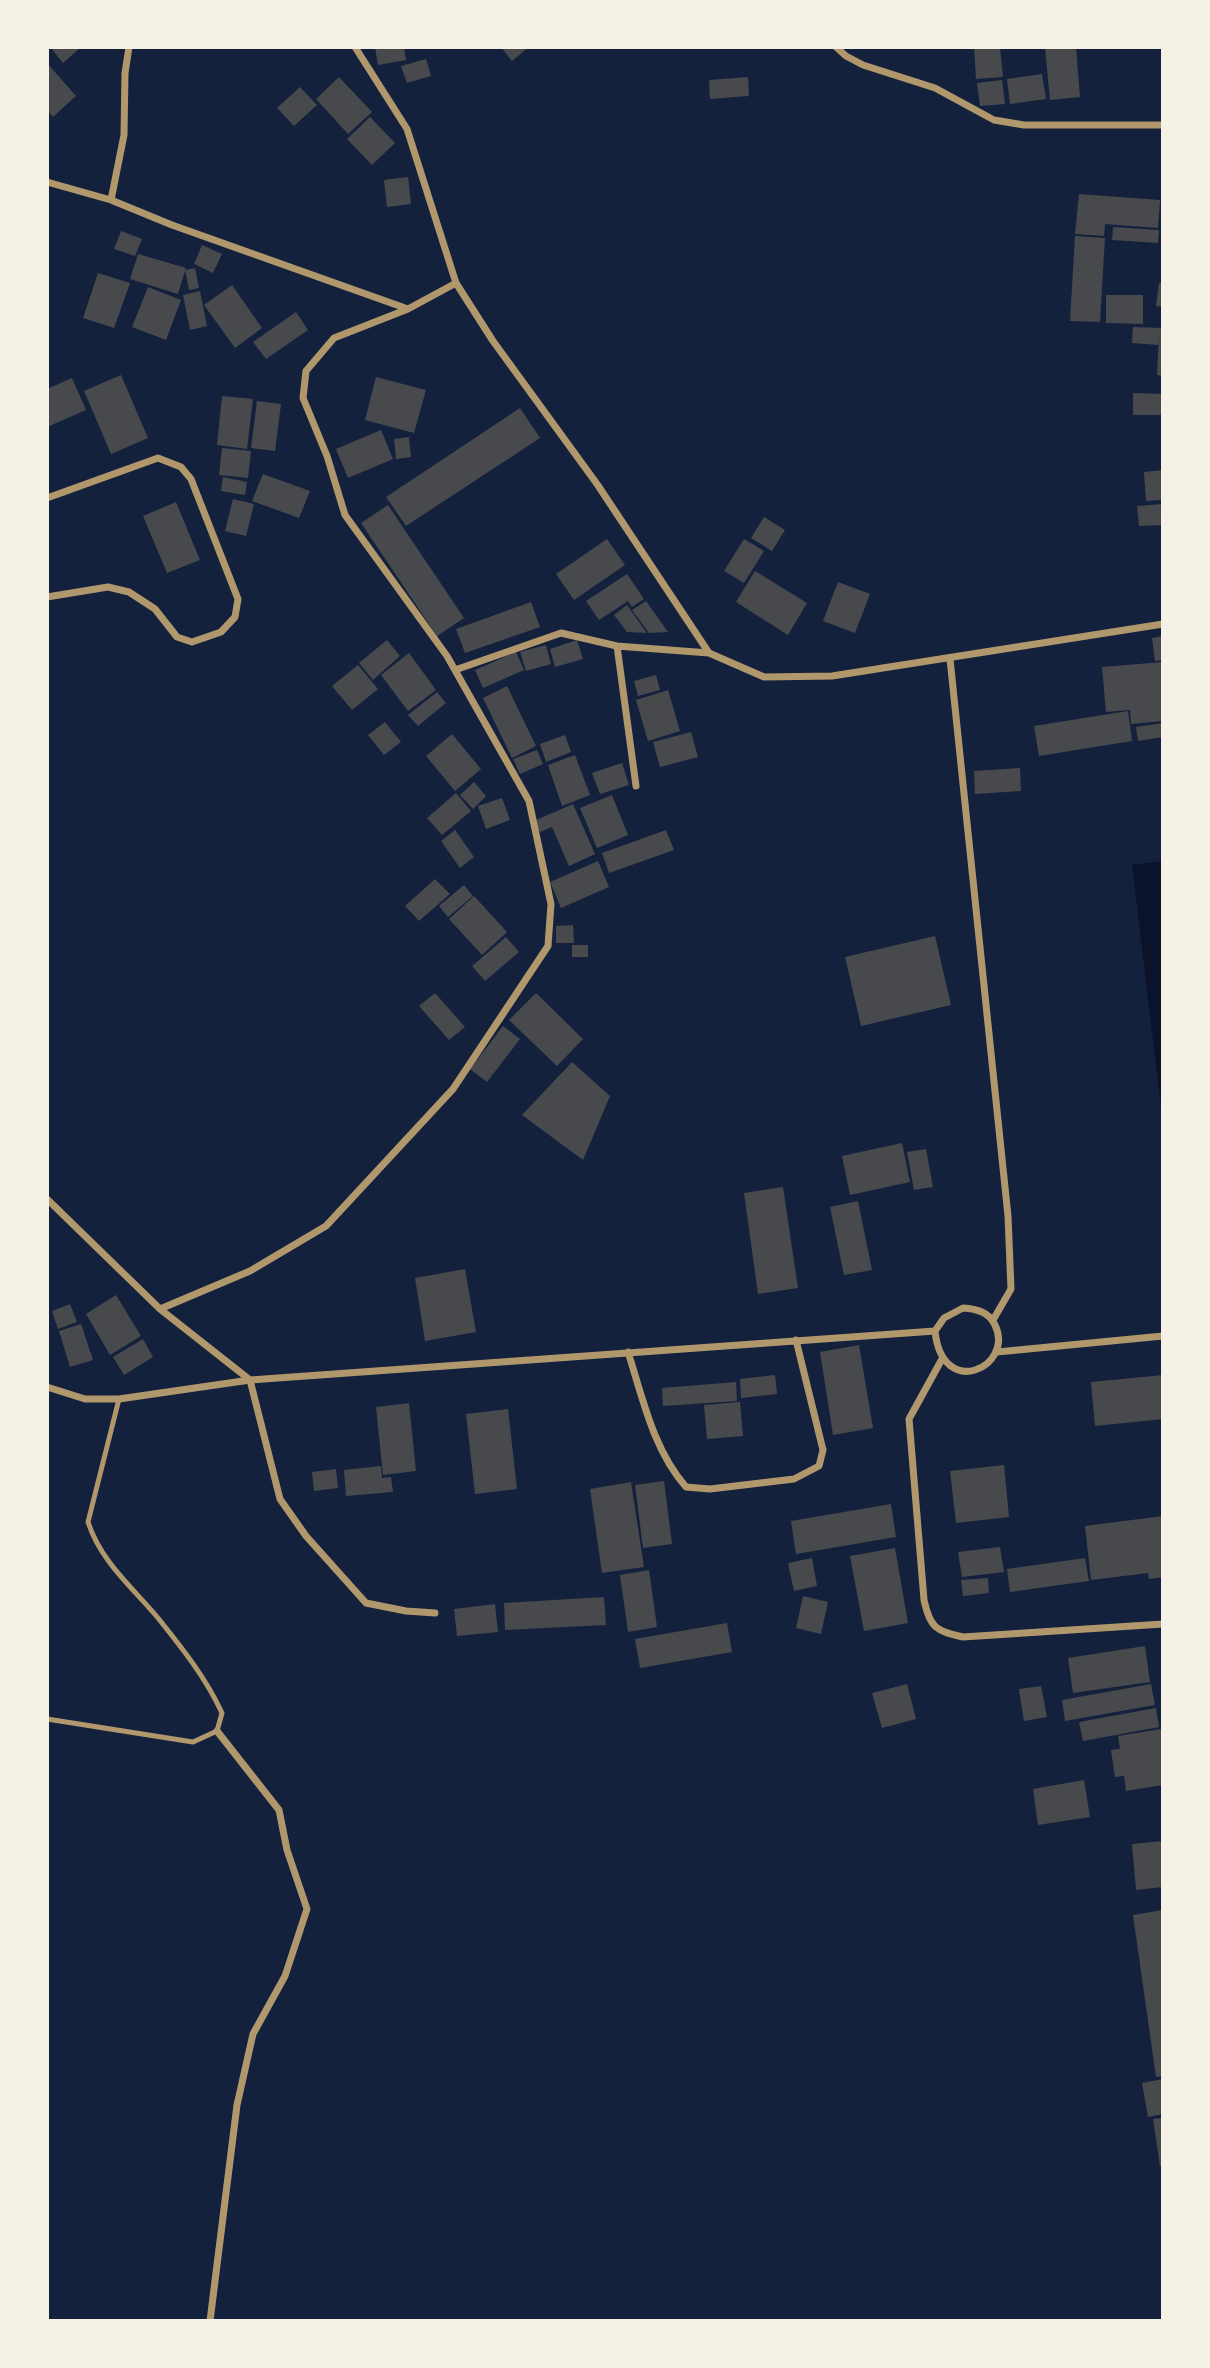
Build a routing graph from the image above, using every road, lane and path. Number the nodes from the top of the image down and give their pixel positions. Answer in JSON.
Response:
{"nodes":[{"id":1,"x":130,"y":47,"type":"edge"},
{"id":2,"x":355,"y":47,"type":"edge"},
{"id":3,"x":836,"y":47,"type":"edge"},
{"id":4,"x":1163,"y":125,"type":"edge"},
{"id":5,"x":47,"y":182,"type":"edge"},
{"id":6,"x":111,"y":200,"type":"junction"},
{"id":7,"x":456,"y":283,"type":"junction"},
{"id":8,"x":408,"y":309,"type":"junction"},
{"id":9,"x":47,"y":498,"type":"edge"},
{"id":10,"x":47,"y":597,"type":"edge"},
{"id":11,"x":1163,"y":624,"type":"edge"},
{"id":12,"x":617,"y":646,"type":"junction"},
{"id":13,"x":709,"y":653,"type":"junction"},
{"id":14,"x":950,"y":659,"type":"junction"},
{"id":15,"x":455,"y":670,"type":"junction"},
{"id":16,"x":636,"y":786,"type":"dead end"},
{"id":17,"x":47,"y":1199,"type":"edge"},
{"id":18,"x":160,"y":1309,"type":"junction"},
{"id":19,"x":993,"y":1320,"type":"junction"},
{"id":20,"x":935,"y":1331,"type":"junction"},
{"id":21,"x":1163,"y":1336,"type":"edge"},
{"id":22,"x":796,"y":1340,"type":"junction"},
{"id":23,"x":628,"y":1352,"type":"junction"},
{"id":24,"x":997,"y":1352,"type":"junction"},
{"id":25,"x":942,"y":1359,"type":"junction"},
{"id":26,"x":250,"y":1380,"type":"junction"},
{"id":27,"x":47,"y":1387,"type":"edge"},
{"id":28,"x":120,"y":1399,"type":"junction"},
{"id":29,"x":435,"y":1613,"type":"dead end"},
{"id":30,"x":1163,"y":1623,"type":"edge"},
{"id":31,"x":47,"y":1719,"type":"edge"},
{"id":32,"x":217,"y":1731,"type":"junction"},
{"id":33,"x":210,"y":2321,"type":"edge"}],
"edges":[{"from":1,"to":6,"type":"street"},
{"from":2,"to":7,"type":"street"},
{"from":3,"to":4,"type":"street"},
{"from":5,"to":6,"type":"street"},
{"from":6,"to":8,"type":"street"},
{"from":7,"to":8,"type":"street"},
{"from":7,"to":13,"type":"street"},
{"from":8,"to":15,"type":"street"},
{"from":9,"to":10,"type":"street"},
{"from":11,"to":14,"type":"street"},
{"from":12,"to":13,"type":"street"},
{"from":12,"to":15,"type":"street"},
{"from":12,"to":16,"type":"street"},
{"from":13,"to":14,"type":"street"},
{"from":14,"to":19,"type":"street"},
{"from":15,"to":18,"type":"street"},
{"from":17,"to":18,"type":"street"},
{"from":18,"to":26,"type":"street"},
{"from":19,"to":20,"type":"street"},
{"from":19,"to":24,"type":"street"},
{"from":20,"to":22,"type":"street"},
{"from":20,"to":25,"type":"street"},
{"from":21,"to":24,"type":"street"},
{"from":22,"to":23,"type":"street"},
{"from":22,"to":23,"type":"street"},
{"from":23,"to":26,"type":"street"},
{"from":24,"to":25,"type":"street"},
{"from":25,"to":30,"type":"street"},
{"from":26,"to":28,"type":"street"},
{"from":26,"to":29,"type":"street"},
{"from":27,"to":28,"type":"street"},
{"from":28,"to":32,"type":"lane"},
{"from":31,"to":32,"type":"lane"},
{"from":32,"to":33,"type":"street"}]}
